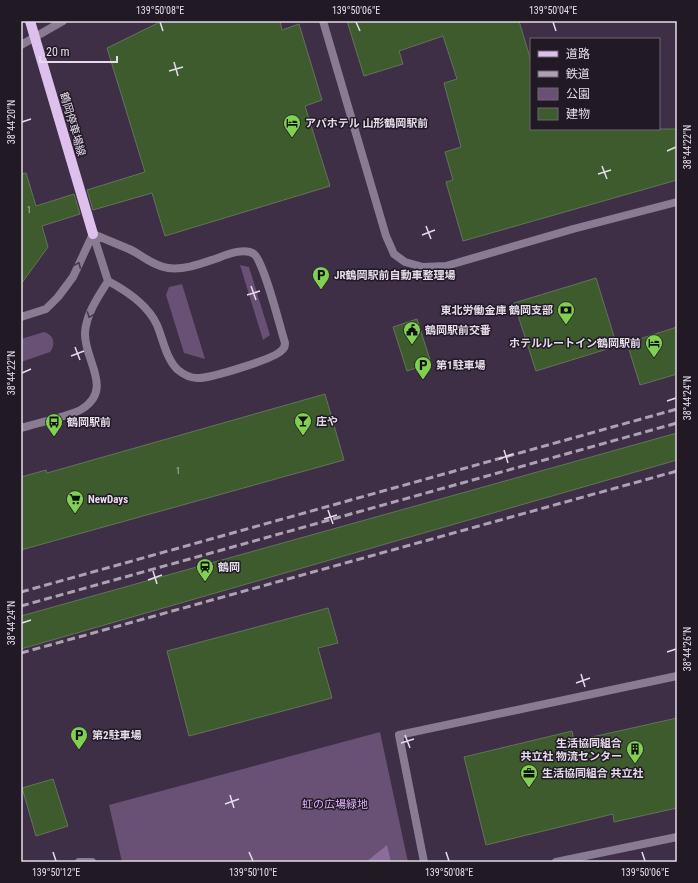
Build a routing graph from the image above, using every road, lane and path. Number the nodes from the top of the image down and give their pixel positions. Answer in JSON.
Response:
{"nodes":[{"id":1,"x":30,"y":21,"type":"edge"},
{"id":2,"x":64,"y":21,"type":"edge"},
{"id":3,"x":322,"y":21,"type":"edge"},
{"id":4,"x":35,"y":37,"type":"junction"},
{"id":5,"x":21,"y":45,"type":"edge"},
{"id":6,"x":677,"y":202,"type":"edge"},
{"id":7,"x":93,"y":234,"type":"junction"},
{"id":8,"x":108,"y":281,"type":"junction"},
{"id":9,"x":21,"y":317,"type":"edge"},
{"id":10,"x":21,"y":428,"type":"edge"},
{"id":11,"x":677,"y":676,"type":"edge"},
{"id":12,"x":677,"y":837,"type":"edge"},
{"id":13,"x":79,"y":862,"type":"edge"},
{"id":14,"x":92,"y":862,"type":"edge"},
{"id":15,"x":424,"y":862,"type":"edge"},
{"id":16,"x":556,"y":862,"type":"edge"}],
"edges":[{"from":1,"to":4,"type":"main road","name":"鶴岡停車場線"},
{"from":2,"to":4,"type":"street"},
{"from":3,"to":6,"type":"street"},
{"from":4,"to":5,"type":"street"},
{"from":4,"to":7,"type":"main road","name":"鶴岡停車場線"},
{"from":7,"to":8,"type":"street"},
{"from":7,"to":8,"type":"street"},
{"from":9,"to":7,"type":"street","one_way":true},
{"from":8,"to":10,"type":"street","one_way":true},
{"from":11,"to":15,"type":"street"},
{"from":12,"to":16,"type":"street"},
{"from":13,"to":14,"type":"street"}]}
